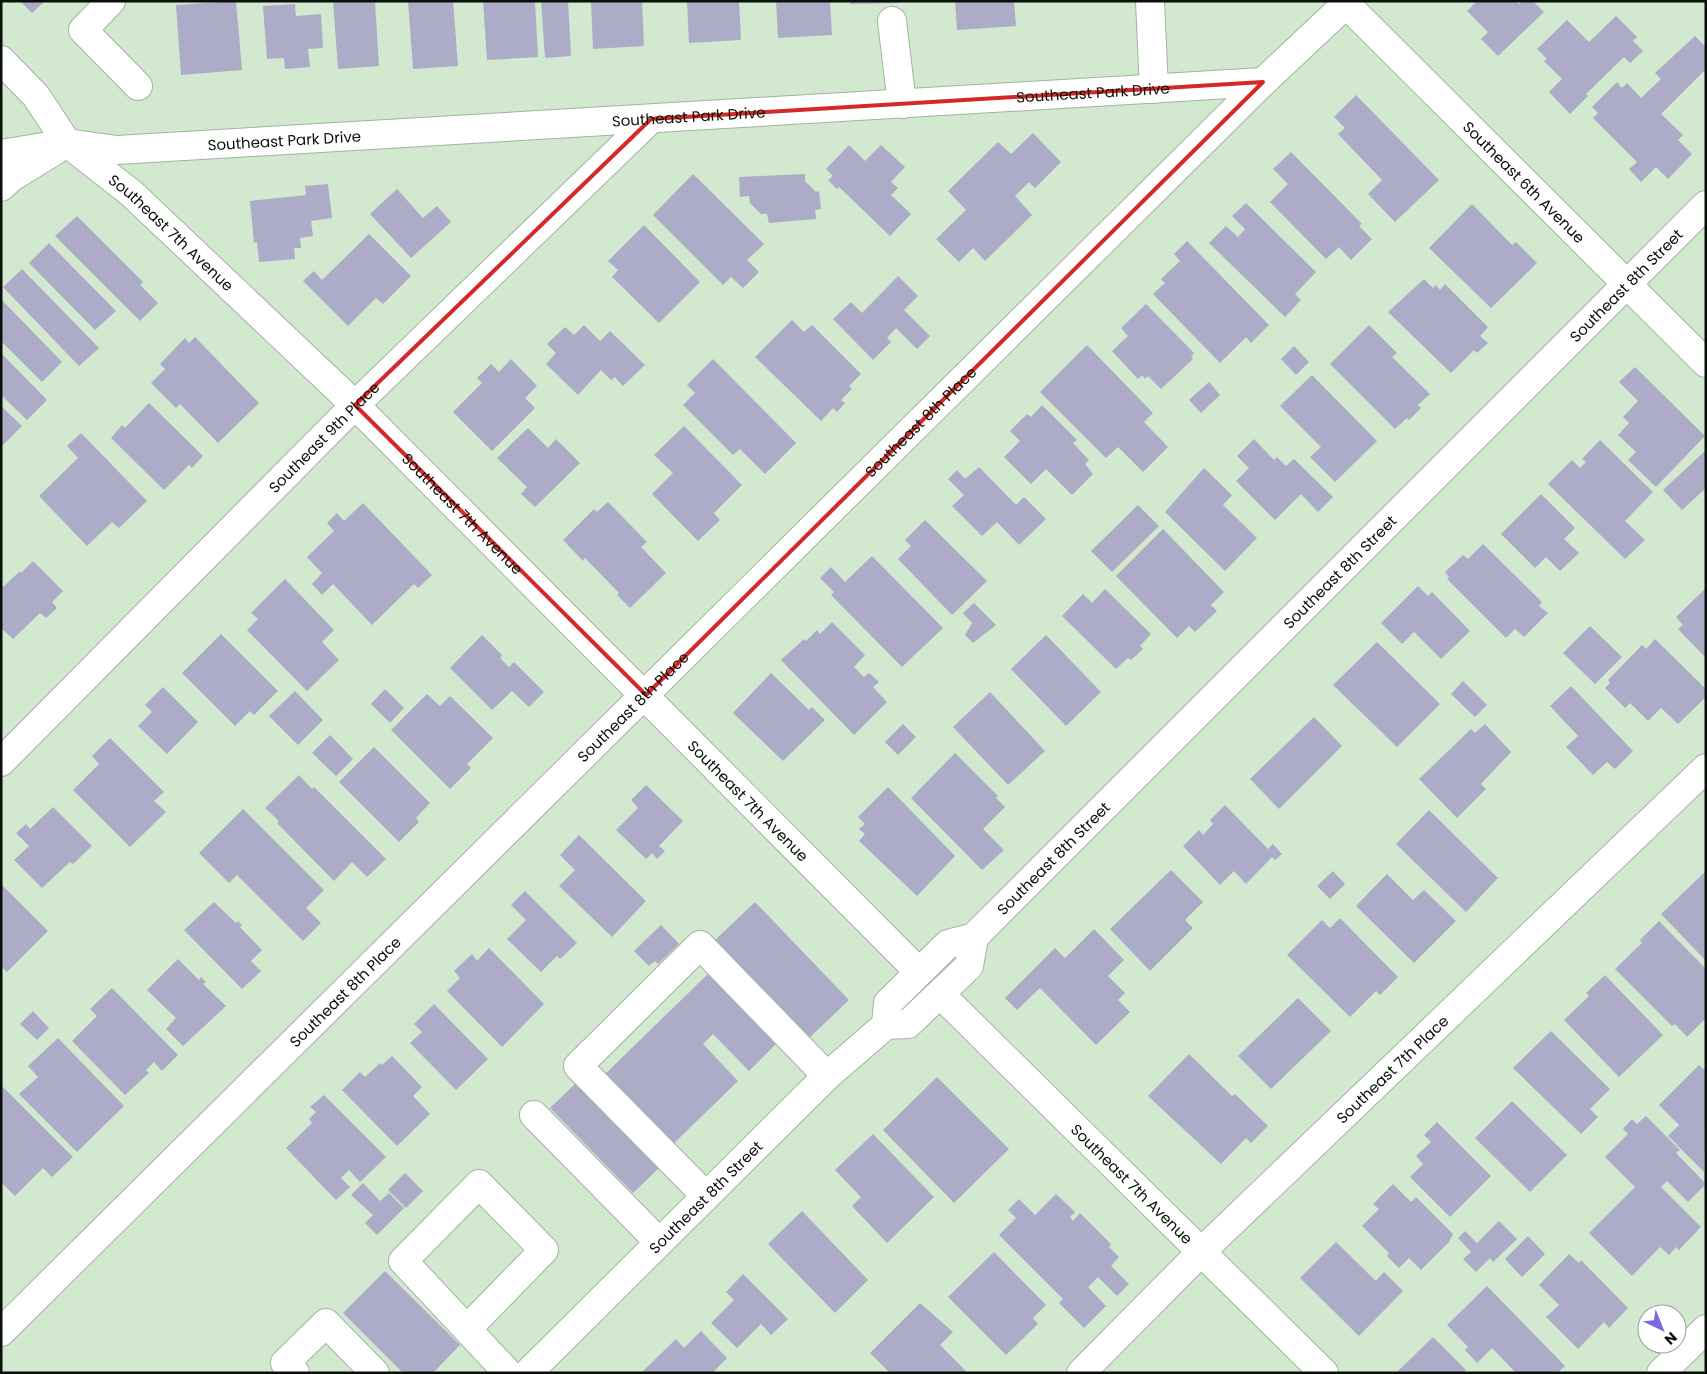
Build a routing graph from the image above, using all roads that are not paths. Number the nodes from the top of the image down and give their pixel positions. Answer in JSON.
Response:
{"nodes":[{"id":1,"x":111,"y":1,"type":"edge"},
{"id":2,"x":1150,"y":1,"type":"edge"},
{"id":3,"x":1345,"y":2,"type":"edge"},
{"id":4,"x":892,"y":21,"type":"dead end"},
{"id":5,"x":1,"y":60,"type":"edge"},
{"id":6,"x":1263,"y":82,"type":"junction"},
{"id":7,"x":138,"y":86,"type":"dead end"},
{"id":8,"x":1154,"y":88,"type":"junction"},
{"id":9,"x":902,"y":104,"type":"junction"},
{"id":10,"x":650,"y":119,"type":"junction"},
{"id":11,"x":68,"y":142,"type":"junction"},
{"id":12,"x":1,"y":154,"type":"edge"},
{"id":13,"x":1,"y":187,"type":"edge"},
{"id":14,"x":1706,"y":205,"type":"edge"},
{"id":15,"x":1627,"y":283,"type":"junction"},
{"id":16,"x":1706,"y":363,"type":"edge"},
{"id":17,"x":355,"y":405,"type":"junction"},
{"id":18,"x":646,"y":695,"type":"junction"},
{"id":19,"x":1,"y":762,"type":"edge"},
{"id":20,"x":1706,"y":768,"type":"edge"},
{"id":21,"x":974,"y":937,"type":"junction"},
{"id":22,"x":918,"y":972,"type":"junction"},
{"id":23,"x":940,"y":994,"type":"junction"},
{"id":24,"x":886,"y":1025,"type":"junction"},
{"id":25,"x":828,"y":1076,"type":"junction"},
{"id":26,"x":534,"y":1115,"type":"dead end"},
{"id":27,"x":706,"y":1196,"type":"junction"},
{"id":28,"x":659,"y":1242,"type":"junction"},
{"id":29,"x":1202,"y":1252,"type":"junction"},
{"id":30,"x":467,"y":1329,"type":"junction"},
{"id":31,"x":1706,"y":1329,"type":"edge"},
{"id":32,"x":1,"y":1332,"type":"edge"},
{"id":33,"x":295,"y":1373,"type":"edge"},
{"id":34,"x":375,"y":1373,"type":"edge"},
{"id":35,"x":508,"y":1373,"type":"edge"},
{"id":36,"x":528,"y":1373,"type":"edge"},
{"id":37,"x":1081,"y":1373,"type":"edge"},
{"id":38,"x":1324,"y":1373,"type":"edge"},
{"id":39,"x":1661,"y":1373,"type":"edge"}],
"edges":[{"from":1,"to":7,"type":"street"},
{"from":2,"to":8,"type":"street"},
{"from":3,"to":6,"type":"street"},
{"from":3,"to":15,"type":"street","name":"Southeast 6th Avenue"},
{"from":4,"to":9,"type":"street"},
{"from":5,"to":11,"type":"street","name":"Southeast 7th Avenue"},
{"from":6,"to":8,"type":"street","name":"Southeast Park Drive"},
{"from":6,"to":18,"type":"street","name":"Southeast 8th Place"},
{"from":8,"to":9,"type":"street","name":"Southeast Park Drive"},
{"from":9,"to":10,"type":"street","name":"Southeast Park Drive"},
{"from":10,"to":11,"type":"street","name":"Southeast Park Drive"},
{"from":10,"to":17,"type":"street","name":"Southeast 9th Place"},
{"from":11,"to":12,"type":"street","name":"Southeast Park Drive"},
{"from":11,"to":13,"type":"street"},
{"from":11,"to":17,"type":"street","name":"Southeast 7th Avenue"},
{"from":14,"to":15,"type":"street","name":"Southeast 8th Street"},
{"from":15,"to":16,"type":"street","name":"Southeast 6th Avenue"},
{"from":15,"to":21,"type":"street","name":"Southeast 8th Street"},
{"from":17,"to":18,"type":"street","name":"Southeast 7th Avenue"},
{"from":17,"to":19,"type":"street","name":"Southeast 9th Place"},
{"from":18,"to":22,"type":"street","name":"Southeast 7th Avenue"},
{"from":18,"to":32,"type":"street","name":"Southeast 8th Place"},
{"from":20,"to":29,"type":"street","name":"Southeast 7th Place"},
{"from":21,"to":22,"type":"street","name":"Southeast 8th Street"},
{"from":21,"to":23,"type":"street"},
{"from":22,"to":24,"type":"street","name":"Southeast 8th Street"},
{"from":23,"to":24,"type":"street"},
{"from":23,"to":29,"type":"street","name":"Southeast 7th Avenue"},
{"from":24,"to":25,"type":"street","name":"Southeast 8th Street"},
{"from":25,"to":27,"type":"street","name":"Southeast 8th Street"},
{"from":25,"to":27,"type":"street"},
{"from":26,"to":28,"type":"street"},
{"from":27,"to":28,"type":"street","name":"Southeast 8th Street"},
{"from":28,"to":36,"type":"street","name":"Southeast 8th Street"},
{"from":29,"to":37,"type":"street","name":"Southeast 7th Place"},
{"from":29,"to":38,"type":"street","name":"Southeast 7th Avenue"},
{"from":30,"to":30,"type":"street"},
{"from":30,"to":35,"type":"street"},
{"from":31,"to":39,"type":"street"},
{"from":33,"to":34,"type":"street"}]}
